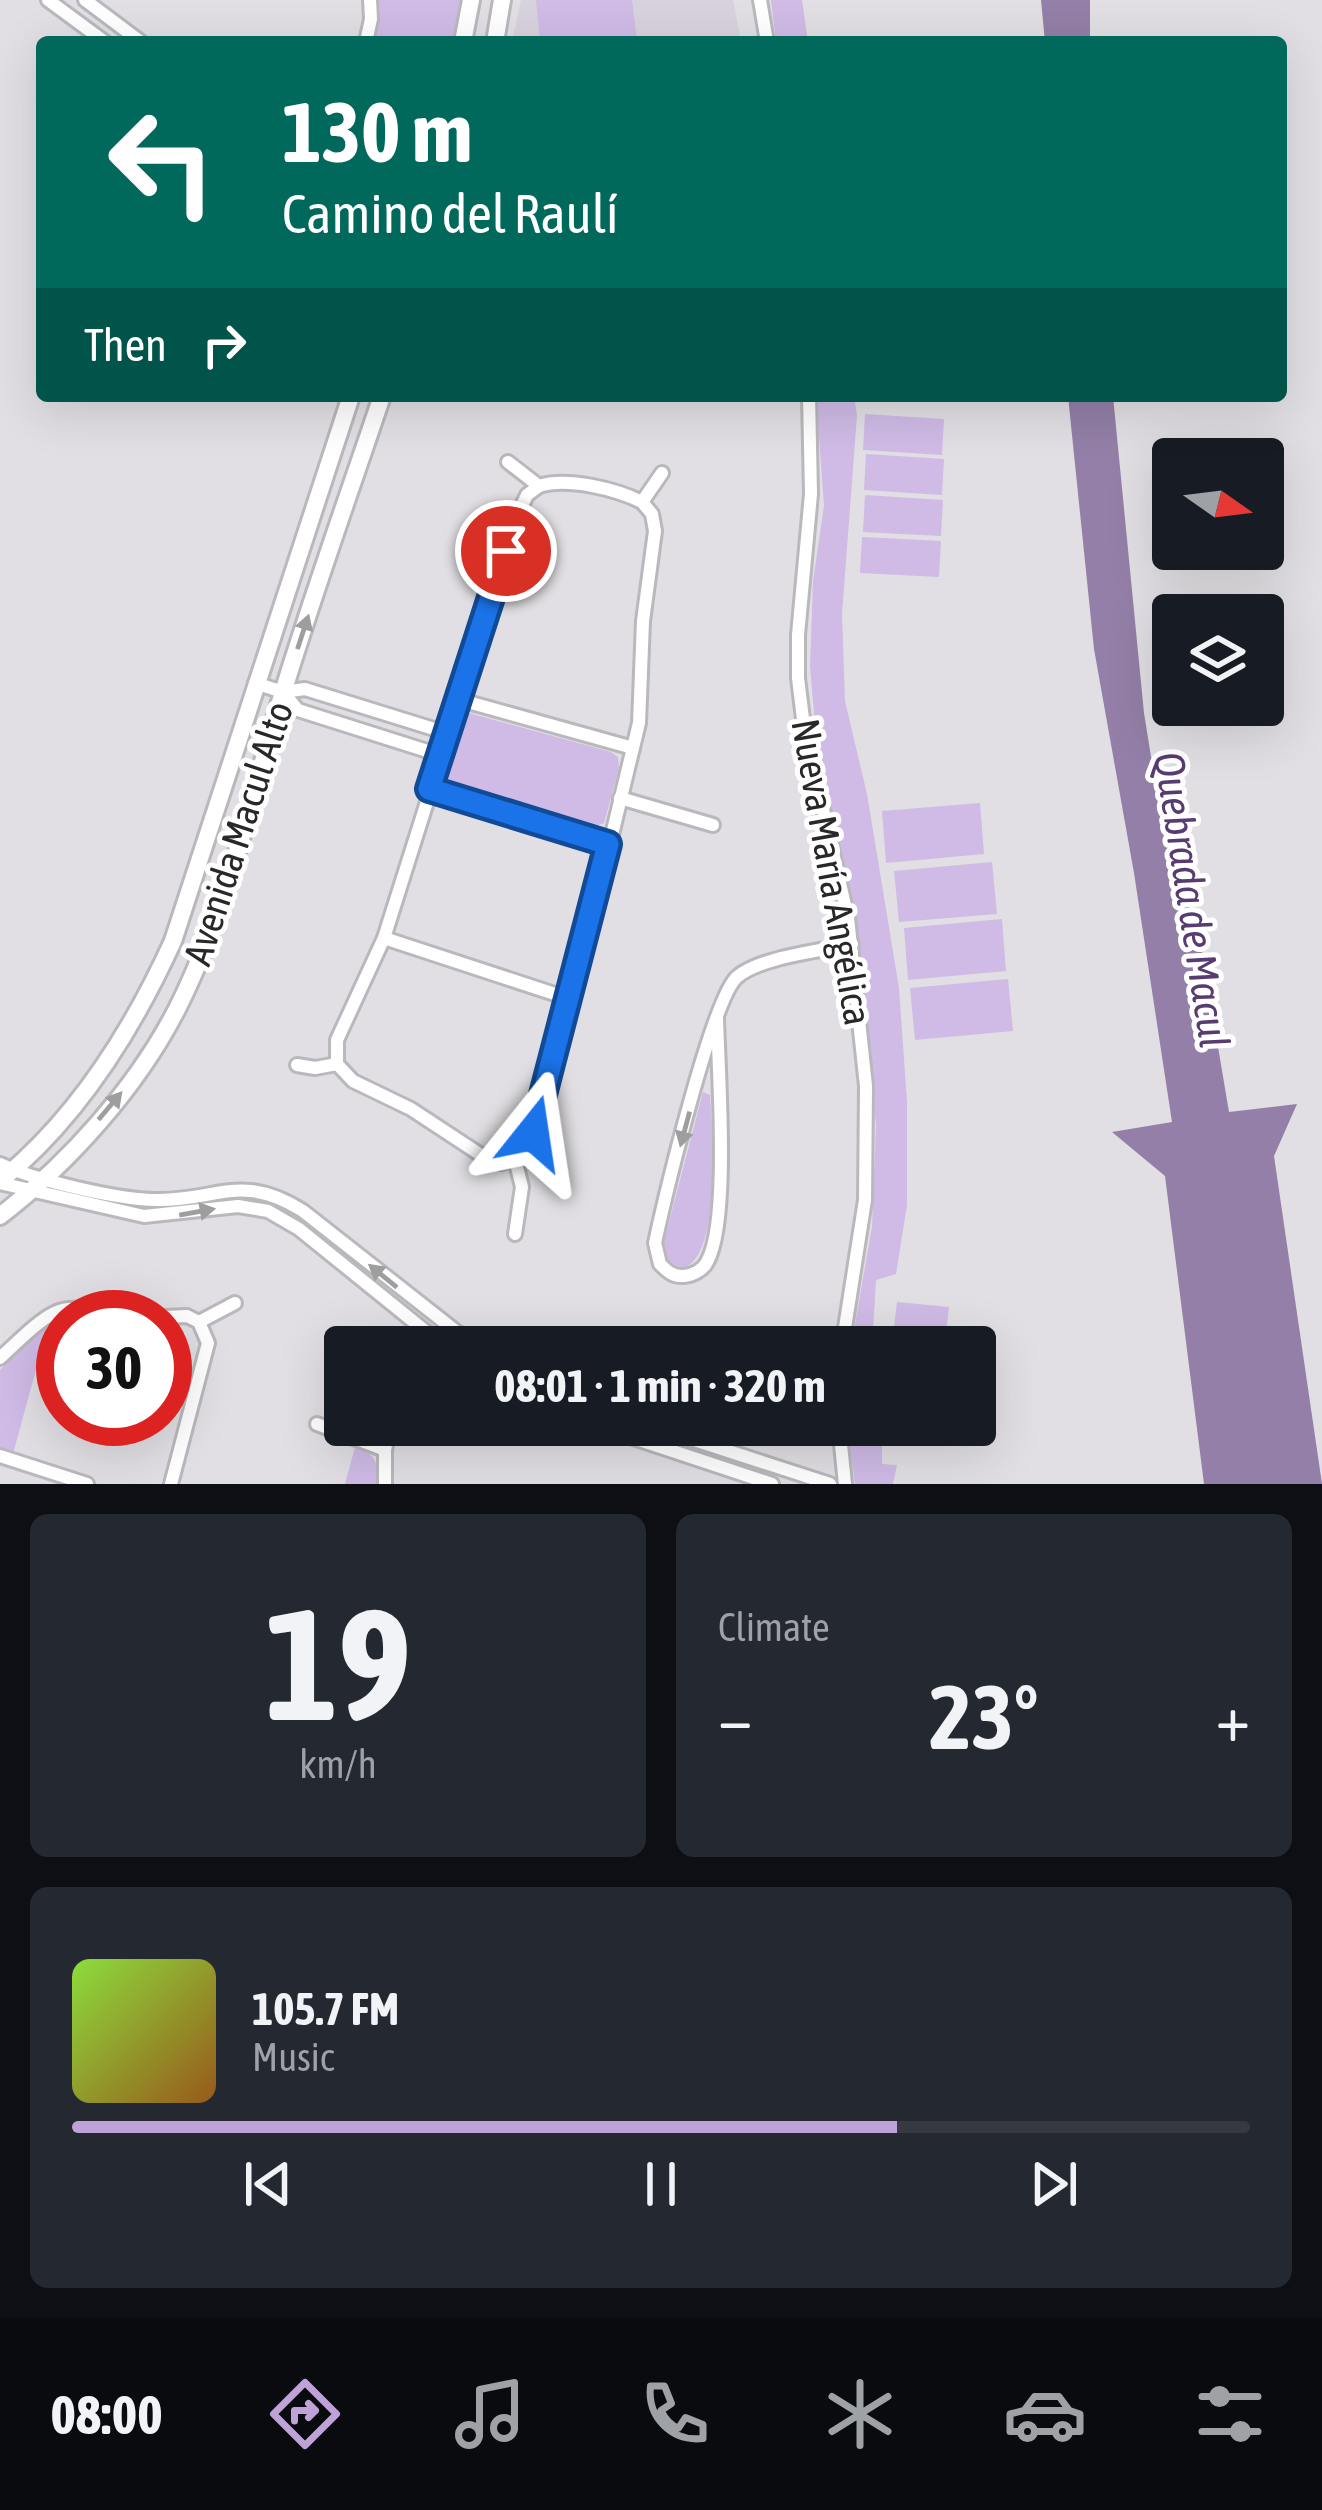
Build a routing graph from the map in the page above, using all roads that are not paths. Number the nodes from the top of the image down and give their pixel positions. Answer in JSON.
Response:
{"nodes":[{"id":1,"x":48,"y":0,"type":"edge"},
{"id":2,"x":85,"y":0,"type":"edge"},
{"id":3,"x":370,"y":0,"type":"edge"},
{"id":4,"x":471,"y":0,"type":"edge"},
{"id":5,"x":502,"y":0,"type":"edge"},
{"id":6,"x":760,"y":0,"type":"edge"},
{"id":7,"x":97,"y":36,"type":"edge"},
{"id":8,"x":133,"y":36,"type":"edge"},
{"id":9,"x":367,"y":36,"type":"edge"},
{"id":10,"x":464,"y":36,"type":"edge"},
{"id":11,"x":496,"y":36,"type":"edge"},
{"id":12,"x":766,"y":36,"type":"edge"},
{"id":13,"x":349,"y":402,"type":"edge"},
{"id":14,"x":380,"y":402,"type":"edge"},
{"id":15,"x":809,"y":402,"type":"edge"},
{"id":16,"x":508,"y":462,"type":"dead end"},
{"id":17,"x":662,"y":473,"type":"dead end"},
{"id":18,"x":538,"y":485,"type":"junction"},
{"id":19,"x":642,"y":502,"type":"junction"},
{"id":20,"x":255,"y":683,"type":"junction"},
{"id":21,"x":283,"y":692,"type":"junction"},
{"id":22,"x":458,"y":699,"type":"junction"},
{"id":23,"x":447,"y":733,"type":"junction"},
{"id":24,"x":633,"y":748,"type":"junction"},
{"id":25,"x":440,"y":754,"type":"junction"},
{"id":26,"x":429,"y":789,"type":"junction"},
{"id":27,"x":620,"y":798,"type":"junction"},
{"id":28,"x":713,"y":825,"type":"dead end"},
{"id":29,"x":608,"y":844,"type":"junction"},
{"id":30,"x":384,"y":938,"type":"junction"},
{"id":31,"x":852,"y":944,"type":"junction"},
{"id":32,"x":570,"y":999,"type":"junction"},
{"id":33,"x":717,"y":1017,"type":"junction"},
{"id":34,"x":337,"y":1064,"type":"junction"},
{"id":35,"x":297,"y":1065,"type":"dead end"},
{"id":36,"x":515,"y":1159,"type":"junction"},
{"id":37,"x":3,"y":1175,"type":"edge"},
{"id":38,"x":44,"y":1178,"type":"junction"},
{"id":39,"x":31,"y":1192,"type":"junction"},
{"id":40,"x":0,"y":1216,"type":"edge"},
{"id":41,"x":514,"y":1234,"type":"dead end"},
{"id":42,"x":235,"y":1303,"type":"dead end"},
{"id":43,"x":192,"y":1320,"type":"edge"},
{"id":44,"x":199,"y":1322,"type":"junction"},
{"id":45,"x":36,"y":1324,"type":"edge"},
{"id":46,"x":417,"y":1326,"type":"edge"},
{"id":47,"x":449,"y":1326,"type":"edge"},
{"id":48,"x":846,"y":1326,"type":"edge"},
{"id":49,"x":0,"y":1358,"type":"edge"},
{"id":50,"x":317,"y":1424,"type":"dead end"},
{"id":51,"x":386,"y":1446,"type":"edge"},
{"id":52,"x":657,"y":1446,"type":"edge"},
{"id":53,"x":713,"y":1446,"type":"edge"},
{"id":54,"x":841,"y":1446,"type":"edge"},
{"id":55,"x":385,"y":1450,"type":"junction"},
{"id":56,"x":0,"y":1456,"type":"edge"},
{"id":57,"x":385,"y":1479,"type":"edge"},
{"id":58,"x":87,"y":1484,"type":"edge"},
{"id":59,"x":171,"y":1484,"type":"edge"},
{"id":60,"x":400,"y":1484,"type":"edge"},
{"id":61,"x":772,"y":1484,"type":"edge"},
{"id":62,"x":830,"y":1484,"type":"edge"},
{"id":63,"x":845,"y":1484,"type":"edge"}],
"edges":[{"from":1,"to":7,"type":"street"},
{"from":2,"to":8,"type":"street"},
{"from":3,"to":9,"type":"street"},
{"from":4,"to":10,"type":"street"},
{"from":5,"to":11,"type":"street"},
{"from":6,"to":12,"type":"street"},
{"from":13,"to":20,"type":"street","name":"Avenida Macul Alto"},
{"from":21,"to":14,"type":"street","name":"Avenida Macul Alto","one_way":true},
{"from":15,"to":31,"type":"street","name":"Nueva María Angélica"},
{"from":16,"to":18,"type":"street"},
{"from":17,"to":19,"type":"street"},
{"from":18,"to":19,"type":"street"},
{"from":18,"to":22,"type":"street"},
{"from":19,"to":24,"type":"street"},
{"from":20,"to":21,"type":"street"},
{"from":20,"to":37,"type":"street","name":"Avenida Macul Alto"},
{"from":21,"to":23,"type":"street"},
{"from":21,"to":25,"type":"street"},
{"from":38,"to":21,"type":"street","name":"Avenida Macul Alto","one_way":true},
{"from":22,"to":23,"type":"street"},
{"from":22,"to":24,"type":"street"},
{"from":23,"to":25,"type":"street"},
{"from":24,"to":27,"type":"street"},
{"from":25,"to":26,"type":"street"},
{"from":26,"to":29,"type":"street"},
{"from":26,"to":30,"type":"street"},
{"from":27,"to":28,"type":"street"},
{"from":27,"to":29,"type":"street"},
{"from":29,"to":32,"type":"street"},
{"from":30,"to":32,"type":"street"},
{"from":30,"to":34,"type":"street"},
{"from":31,"to":33,"type":"street"},
{"from":31,"to":48,"type":"street","name":"Nueva María Angélica"},
{"from":32,"to":36,"type":"street"},
{"from":33,"to":33,"type":"street","one_way":true},
{"from":34,"to":35,"type":"street"},
{"from":34,"to":36,"type":"street"},
{"from":36,"to":41,"type":"street"},
{"from":37,"to":38,"type":"street"},
{"from":37,"to":39,"type":"street"},
{"from":38,"to":39,"type":"street","name":"Avenida Macul Alto"},
{"from":47,"to":38,"type":"street","one_way":true},
{"from":39,"to":40,"type":"street","name":"Avenida Macul Alto"},
{"from":39,"to":46,"type":"street","one_way":true},
{"from":42,"to":44,"type":"street"},
{"from":43,"to":44,"type":"street"},
{"from":44,"to":59,"type":"street"},
{"from":45,"to":49,"type":"street"},
{"from":50,"to":55,"type":"street"},
{"from":51,"to":55,"type":"street"},
{"from":52,"to":61,"type":"street"},
{"from":53,"to":62,"type":"street"},
{"from":54,"to":63,"type":"street"},
{"from":55,"to":57,"type":"street"},
{"from":56,"to":58,"type":"street"},
{"from":57,"to":60,"type":"street"}]}
